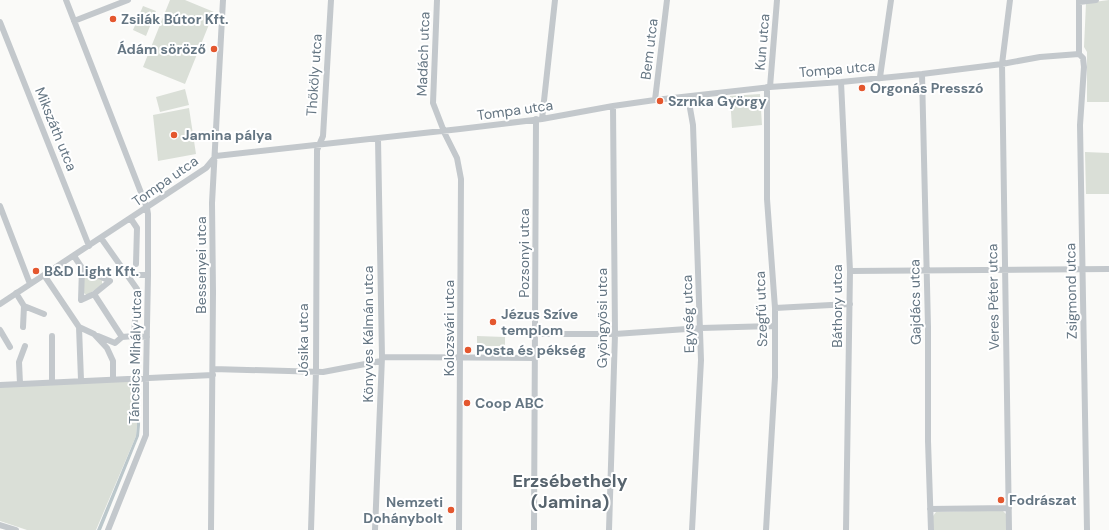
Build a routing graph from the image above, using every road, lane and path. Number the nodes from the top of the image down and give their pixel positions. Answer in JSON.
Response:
{"nodes":[{"id":1,"x":66,"y":0,"type":"edge"},
{"id":2,"x":128,"y":0,"type":"edge"},
{"id":3,"x":223,"y":0,"type":"edge"},
{"id":4,"x":331,"y":0,"type":"edge"},
{"id":5,"x":437,"y":0,"type":"edge"},
{"id":6,"x":555,"y":0,"type":"edge"},
{"id":7,"x":666,"y":0,"type":"edge"},
{"id":8,"x":777,"y":0,"type":"edge"},
{"id":9,"x":891,"y":0,"type":"edge"},
{"id":10,"x":1010,"y":0,"type":"edge"},
{"id":11,"x":1096,"y":0,"type":"edge"},
{"id":12,"x":1079,"y":1,"type":"edge"},
{"id":13,"x":74,"y":21,"type":"junction"},
{"id":14,"x":0,"y":22,"type":"edge"},
{"id":15,"x":1078,"y":54,"type":"junction"},
{"id":16,"x":1002,"y":64,"type":"junction"},
{"id":17,"x":922,"y":74,"type":"junction"},
{"id":18,"x":880,"y":77,"type":"junction"},
{"id":19,"x":841,"y":82,"type":"junction"},
{"id":20,"x":768,"y":87,"type":"junction"},
{"id":21,"x":688,"y":97,"type":"junction"},
{"id":22,"x":655,"y":100,"type":"junction"},
{"id":23,"x":613,"y":106,"type":"junction"},
{"id":24,"x":539,"y":119,"type":"junction"},
{"id":25,"x":443,"y":130,"type":"junction"},
{"id":26,"x":378,"y":139,"type":"junction"},
{"id":27,"x":318,"y":148,"type":"junction"},
{"id":28,"x":216,"y":156,"type":"junction"},
{"id":29,"x":0,"y":206,"type":"edge"},
{"id":30,"x":147,"y":208,"type":"junction"},
{"id":31,"x":131,"y":219,"type":"junction"},
{"id":32,"x":101,"y":238,"type":"junction"},
{"id":33,"x":89,"y":246,"type":"junction"},
{"id":34,"x":74,"y":256,"type":"junction"},
{"id":35,"x":136,"y":264,"type":"dead end"},
{"id":36,"x":82,"y":268,"type":"junction"},
{"id":37,"x":1109,"y":269,"type":"edge"},
{"id":38,"x":1004,"y":270,"type":"junction"},
{"id":39,"x":1082,"y":270,"type":"junction"},
{"id":40,"x":850,"y":271,"type":"junction"},
{"id":41,"x":926,"y":271,"type":"junction"},
{"id":42,"x":44,"y":275,"type":"junction"},
{"id":43,"x":126,"y":275,"type":"junction"},
{"id":44,"x":148,"y":275,"type":"junction"},
{"id":45,"x":30,"y":284,"type":"junction"},
{"id":46,"x":16,"y":293,"type":"junction"},
{"id":47,"x":94,"y":294,"type":"junction"},
{"id":48,"x":0,"y":304,"type":"edge"},
{"id":49,"x":850,"y":304,"type":"junction"},
{"id":50,"x":24,"y":306,"type":"junction"},
{"id":51,"x":775,"y":308,"type":"junction"},
{"id":52,"x":44,"y":314,"type":"dead end"},
{"id":53,"x":775,"y":326,"type":"junction"},
{"id":54,"x":23,"y":327,"type":"dead end"},
{"id":55,"x":78,"y":327,"type":"junction"},
{"id":56,"x":701,"y":328,"type":"junction"},
{"id":57,"x":0,"y":330,"type":"edge"},
{"id":58,"x":535,"y":334,"type":"junction"},
{"id":59,"x":615,"y":334,"type":"junction"},
{"id":60,"x":52,"y":336,"type":"dead end"},
{"id":61,"x":134,"y":336,"type":"junction"},
{"id":62,"x":122,"y":337,"type":"junction"},
{"id":63,"x":147,"y":337,"type":"junction"},
{"id":64,"x":107,"y":343,"type":"junction"},
{"id":65,"x":25,"y":346,"type":"dead end"},
{"id":66,"x":10,"y":347,"type":"dead end"},
{"id":67,"x":461,"y":358,"type":"junction"},
{"id":68,"x":535,"y":358,"type":"junction"},
{"id":69,"x":381,"y":359,"type":"junction"},
{"id":70,"x":316,"y":371,"type":"junction"},
{"id":71,"x":213,"y":372,"type":"junction"},
{"id":72,"x":146,"y":377,"type":"junction"},
{"id":73,"x":113,"y":379,"type":"junction"},
{"id":74,"x":81,"y":380,"type":"junction"},
{"id":75,"x":52,"y":382,"type":"junction"},
{"id":76,"x":20,"y":384,"type":"junction"},
{"id":77,"x":0,"y":385,"type":"edge"},
{"id":78,"x":1009,"y":508,"type":"junction"},
{"id":79,"x":930,"y":509,"type":"junction"},
{"id":80,"x":0,"y":525,"type":"edge"},
{"id":81,"x":16,"y":530,"type":"edge"},
{"id":82,"x":108,"y":530,"type":"edge"},
{"id":83,"x":211,"y":530,"type":"edge"},
{"id":84,"x":311,"y":530,"type":"edge"},
{"id":85,"x":375,"y":530,"type":"edge"},
{"id":86,"x":459,"y":530,"type":"edge"},
{"id":87,"x":534,"y":530,"type":"edge"},
{"id":88,"x":608,"y":530,"type":"edge"},
{"id":89,"x":692,"y":530,"type":"edge"},
{"id":90,"x":766,"y":530,"type":"edge"},
{"id":91,"x":846,"y":530,"type":"edge"},
{"id":92,"x":931,"y":530,"type":"edge"},
{"id":93,"x":1009,"y":530,"type":"edge"},
{"id":94,"x":1087,"y":530,"type":"edge"}],
"edges":[{"from":1,"to":13,"type":"street","name":"Táncsics Mihály utca"},
{"from":2,"to":13,"type":"street"},
{"from":3,"to":28,"type":"street","name":"Bessenyei utca"},
{"from":4,"to":27,"type":"street","name":"Thököly utca"},
{"from":5,"to":25,"type":"street","name":"Madách utca"},
{"from":6,"to":24,"type":"street","name":"Pozsonyi utca"},
{"from":7,"to":22,"type":"street","name":"Bem utca"},
{"from":8,"to":20,"type":"street","name":"Kun utca"},
{"from":9,"to":18,"type":"street"},
{"from":10,"to":16,"type":"street","name":"Veres Péter utca"},
{"from":11,"to":12,"type":"street"},
{"from":12,"to":15,"type":"street","name":"Zsigmond utca"},
{"from":13,"to":30,"type":"street","name":"Táncsics Mihály utca"},
{"from":14,"to":33,"type":"street","name":"Mikszáth utca"},
{"from":15,"to":16,"type":"street","name":"Tompa utca"},
{"from":15,"to":39,"type":"street","name":"Zsigmond utca"},
{"from":16,"to":17,"type":"street","name":"Tompa utca"},
{"from":16,"to":38,"type":"street","name":"Veres Péter utca"},
{"from":17,"to":18,"type":"street","name":"Tompa utca"},
{"from":17,"to":41,"type":"street","name":"Gajdács utca"},
{"from":18,"to":19,"type":"street","name":"Tompa utca"},
{"from":19,"to":20,"type":"street","name":"Tompa utca"},
{"from":19,"to":40,"type":"street","name":"Báthory utca"},
{"from":20,"to":21,"type":"street","name":"Tompa utca"},
{"from":20,"to":51,"type":"street","name":"Szegfű utca"},
{"from":21,"to":22,"type":"street","name":"Tompa utca"},
{"from":21,"to":56,"type":"street","name":"Egység utca"},
{"from":22,"to":23,"type":"street","name":"Tompa utca"},
{"from":23,"to":24,"type":"street","name":"Tompa utca"},
{"from":23,"to":59,"type":"street","name":"Gyöngyösi utca"},
{"from":24,"to":25,"type":"street","name":"Tompa utca"},
{"from":24,"to":58,"type":"street","name":"Pozsonyi utca"},
{"from":25,"to":26,"type":"street","name":"Tompa utca"},
{"from":25,"to":67,"type":"street","name":"Kolozsvári utca"},
{"from":26,"to":27,"type":"street","name":"Tompa utca"},
{"from":26,"to":69,"type":"street","name":"Könyves Kálmán utca"},
{"from":27,"to":28,"type":"street","name":"Tompa utca"},
{"from":27,"to":70,"type":"street","name":"Jósika utca"},
{"from":28,"to":30,"type":"street","name":"Tompa utca"},
{"from":28,"to":71,"type":"street","name":"Bessenyei utca"},
{"from":29,"to":45,"type":"street"},
{"from":30,"to":31,"type":"street","name":"Tompa utca"},
{"from":30,"to":44,"type":"street","name":"Táncsics Mihály utca"},
{"from":31,"to":32,"type":"street","name":"Tompa utca"},
{"from":31,"to":35,"type":"street"},
{"from":32,"to":33,"type":"street","name":"Tompa utca"},
{"from":32,"to":43,"type":"street"},
{"from":33,"to":34,"type":"street","name":"Tompa utca"},
{"from":34,"to":36,"type":"street"},
{"from":34,"to":42,"type":"street","name":"Tompa utca"},
{"from":36,"to":47,"type":"street"},
{"from":36,"to":47,"type":"street"},
{"from":37,"to":39,"type":"street"},
{"from":38,"to":39,"type":"street"},
{"from":38,"to":41,"type":"street"},
{"from":38,"to":78,"type":"street","name":"Veres Péter utca"},
{"from":39,"to":94,"type":"street","name":"Zsigmond utca"},
{"from":40,"to":41,"type":"street"},
{"from":40,"to":49,"type":"street","name":"Báthory utca"},
{"from":41,"to":79,"type":"street","name":"Gajdács utca"},
{"from":42,"to":45,"type":"street","name":"Tompa utca"},
{"from":42,"to":55,"type":"street"},
{"from":43,"to":44,"type":"street"},
{"from":43,"to":61,"type":"street"},
{"from":44,"to":63,"type":"street","name":"Táncsics Mihály utca"},
{"from":45,"to":46,"type":"street","name":"Tompa utca"},
{"from":46,"to":48,"type":"street","name":"Tompa utca"},
{"from":46,"to":50,"type":"street"},
{"from":47,"to":62,"type":"street"},
{"from":49,"to":51,"type":"street"},
{"from":49,"to":91,"type":"street","name":"Báthory utca"},
{"from":50,"to":52,"type":"street"},
{"from":50,"to":54,"type":"street"},
{"from":51,"to":53,"type":"street","name":"Szegfű utca"},
{"from":53,"to":56,"type":"street"},
{"from":53,"to":90,"type":"street","name":"Szegfű utca"},
{"from":55,"to":64,"type":"street"},
{"from":55,"to":74,"type":"street"},
{"from":56,"to":59,"type":"street"},
{"from":56,"to":89,"type":"street","name":"Egység utca"},
{"from":57,"to":66,"type":"street"},
{"from":58,"to":59,"type":"street"},
{"from":58,"to":68,"type":"street","name":"Pozsonyi utca"},
{"from":59,"to":88,"type":"street","name":"Gyöngyösi utca"},
{"from":60,"to":75,"type":"street"},
{"from":61,"to":62,"type":"street"},
{"from":61,"to":63,"type":"street"},
{"from":62,"to":64,"type":"street"},
{"from":63,"to":72,"type":"street","name":"Táncsics Mihály utca"},
{"from":64,"to":73,"type":"street"},
{"from":65,"to":76,"type":"street"},
{"from":67,"to":68,"type":"street"},
{"from":67,"to":69,"type":"street"},
{"from":67,"to":86,"type":"street","name":"Kolozsvári utca"},
{"from":68,"to":87,"type":"street","name":"Pozsonyi utca"},
{"from":69,"to":70,"type":"street"},
{"from":69,"to":85,"type":"street","name":"Könyves Kálmán utca"},
{"from":70,"to":71,"type":"street"},
{"from":70,"to":84,"type":"street","name":"Jósika utca"},
{"from":71,"to":72,"type":"street"},
{"from":71,"to":83,"type":"street","name":"Bessenyei utca"},
{"from":72,"to":73,"type":"street"},
{"from":72,"to":82,"type":"street","name":"Táncsics Mihály utca"},
{"from":73,"to":74,"type":"street"},
{"from":74,"to":75,"type":"street"},
{"from":75,"to":76,"type":"street"},
{"from":76,"to":77,"type":"street"},
{"from":78,"to":79,"type":"street"},
{"from":78,"to":93,"type":"street","name":"Veres Péter utca"},
{"from":79,"to":92,"type":"street","name":"Gajdács utca"},
{"from":80,"to":81,"type":"street"}]}
